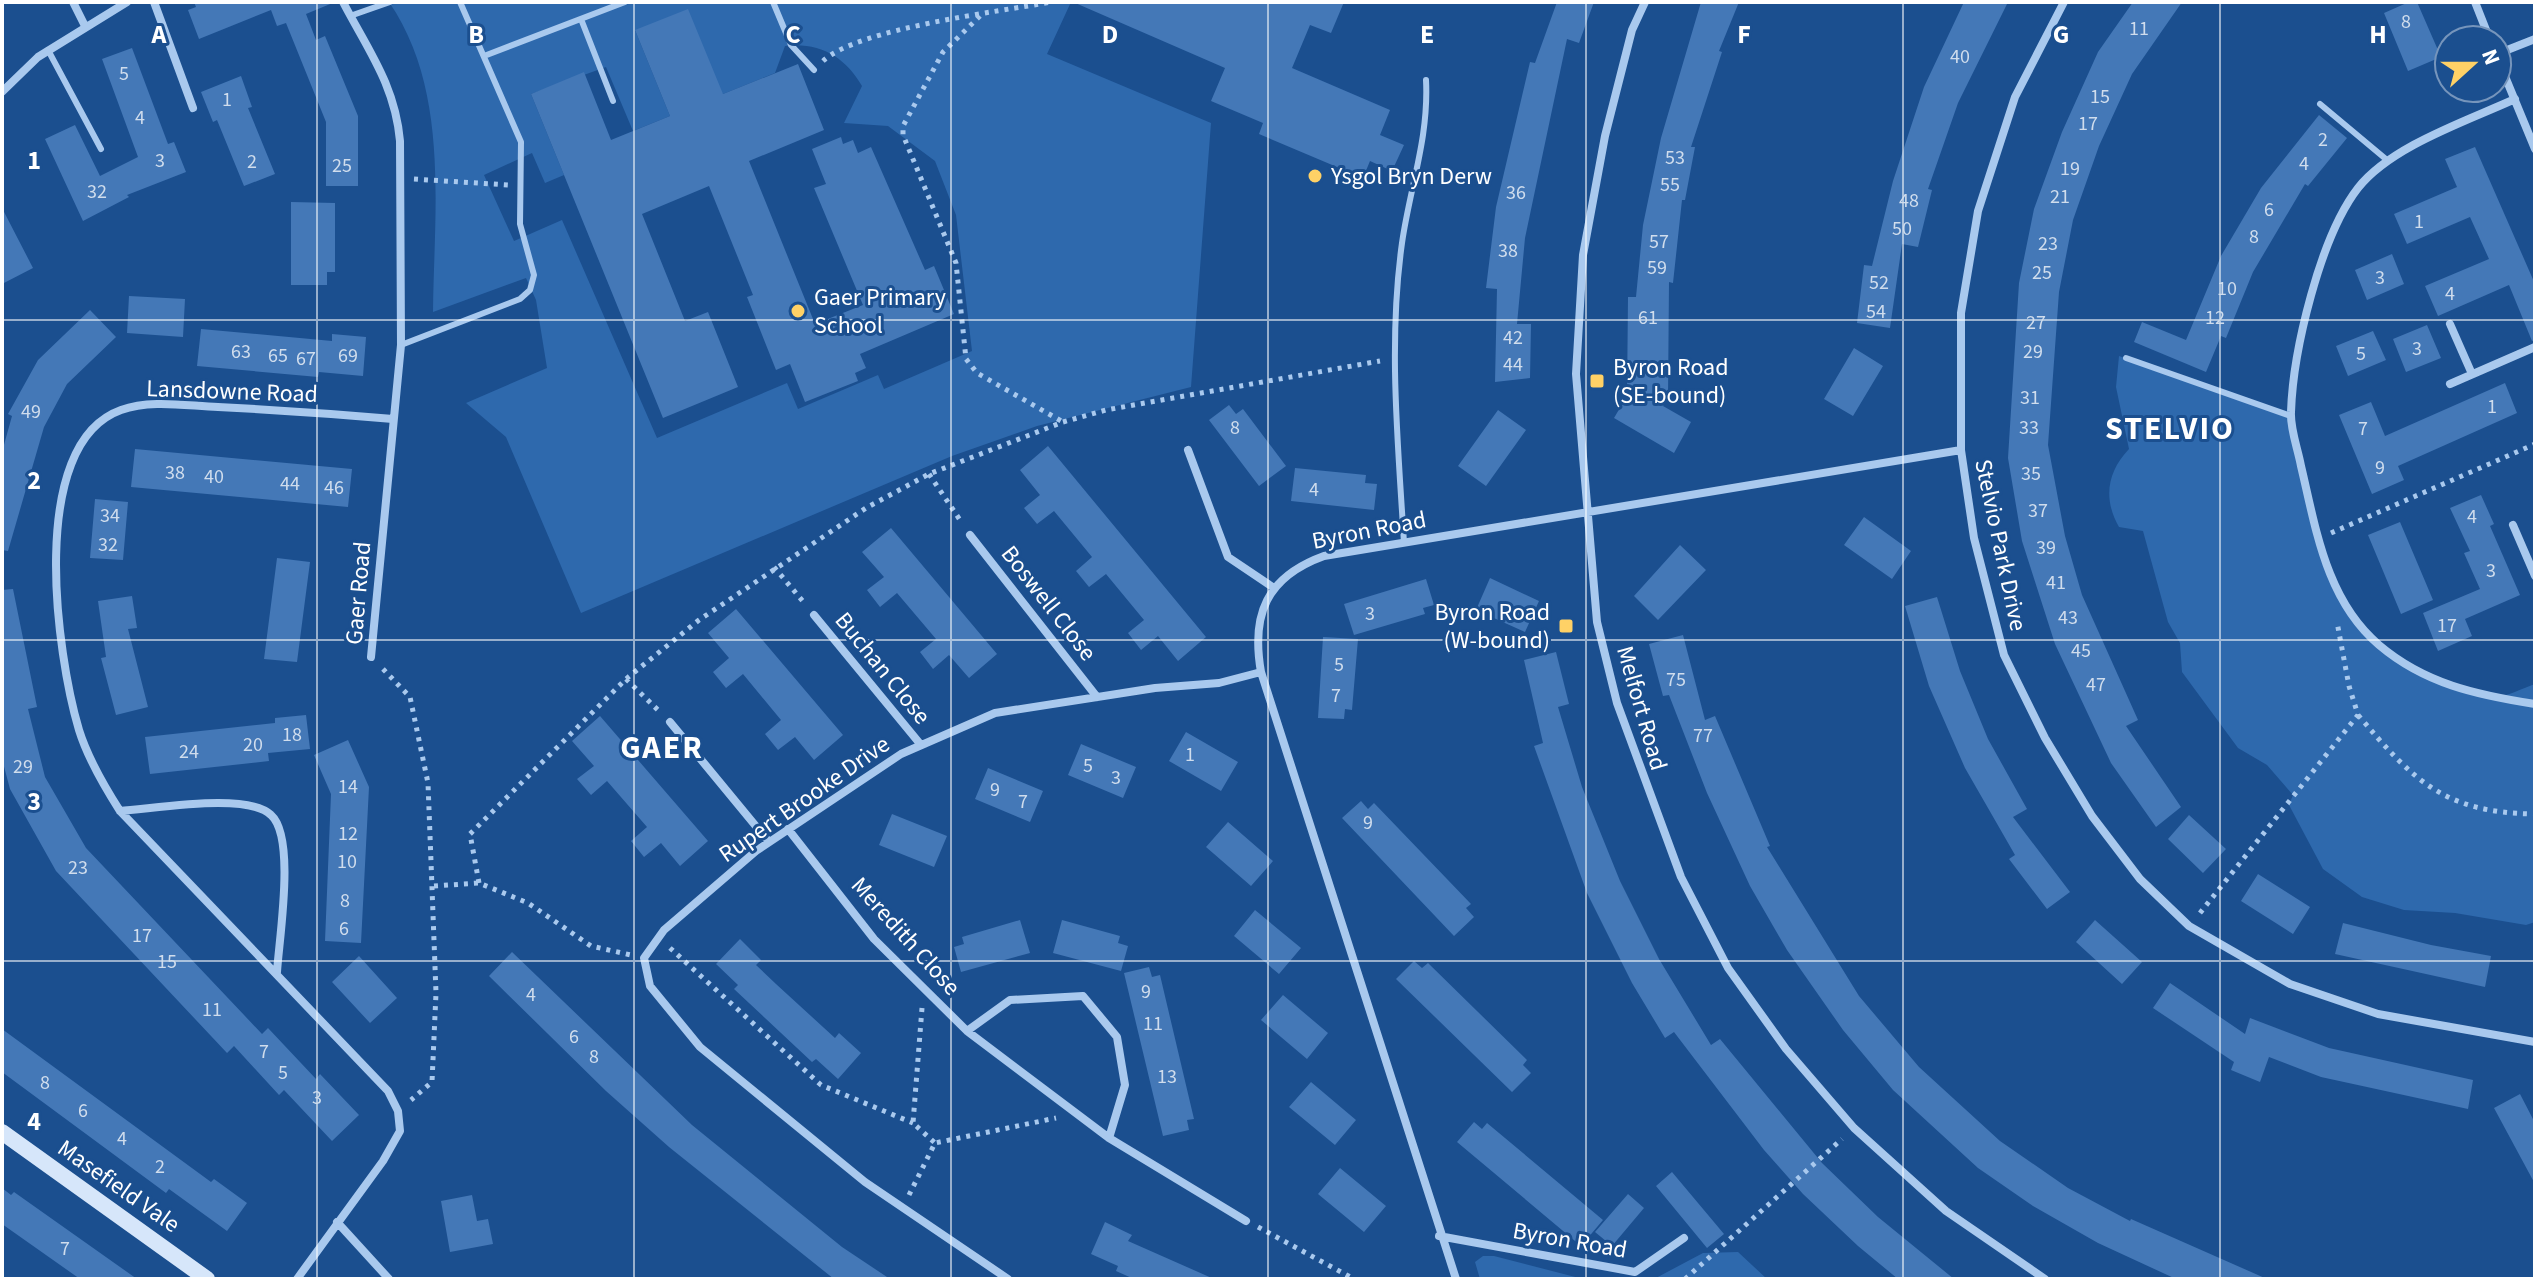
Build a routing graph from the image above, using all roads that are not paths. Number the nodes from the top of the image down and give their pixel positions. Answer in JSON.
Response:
{"nodes":[{"id":1,"x":73,"y":2,"type":"edge"},
{"id":2,"x":127,"y":2,"type":"edge"},
{"id":3,"x":154,"y":2,"type":"edge"},
{"id":4,"x":343,"y":2,"type":"edge"},
{"id":5,"x":390,"y":2,"type":"edge"},
{"id":6,"x":460,"y":2,"type":"edge"},
{"id":7,"x":625,"y":2,"type":"edge"},
{"id":8,"x":773,"y":2,"type":"edge"},
{"id":9,"x":1645,"y":2,"type":"edge"},
{"id":10,"x":2064,"y":2,"type":"edge"},
{"id":11,"x":2475,"y":2,"type":"edge"},
{"id":12,"x":350,"y":16,"type":"junction"},
{"id":13,"x":581,"y":19,"type":"junction"},
{"id":14,"x":2484,"y":24,"type":"edge"},
{"id":15,"x":85,"y":26,"type":"junction"},
{"id":16,"x":2535,"y":39,"type":"edge"},
{"id":17,"x":2513,"y":48,"type":"edge"},
{"id":18,"x":48,"y":50,"type":"junction"},
{"id":19,"x":484,"y":56,"type":"junction"},
{"id":20,"x":814,"y":70,"type":"road end"},
{"id":21,"x":1426,"y":80,"type":"dead end"},
{"id":22,"x":2,"y":92,"type":"edge"},
{"id":23,"x":2513,"y":94,"type":"edge"},
{"id":24,"x":2515,"y":99,"type":"junction"},
{"id":25,"x":613,"y":101,"type":"dead end"},
{"id":26,"x":2320,"y":104,"type":"dead end"},
{"id":27,"x":193,"y":108,"type":"dead end"},
{"id":28,"x":101,"y":149,"type":"dead end"},
{"id":29,"x":2535,"y":149,"type":"edge"},
{"id":30,"x":2387,"y":160,"type":"junction"},
{"id":31,"x":2450,"y":324,"type":"dead end"},
{"id":32,"x":401,"y":345,"type":"junction"},
{"id":33,"x":2535,"y":347,"type":"edge"},
{"id":34,"x":2126,"y":358,"type":"dead end"},
{"id":35,"x":2472,"y":374,"type":"junction"},
{"id":36,"x":2450,"y":384,"type":"dead end"},
{"id":37,"x":2291,"y":416,"type":"junction"},
{"id":38,"x":393,"y":419,"type":"junction"},
{"id":39,"x":1188,"y":450,"type":"dead end"},
{"id":40,"x":1961,"y":450,"type":"junction"},
{"id":41,"x":1585,"y":511,"type":"junction"},
{"id":42,"x":2513,"y":525,"type":"dead end"},
{"id":43,"x":970,"y":535,"type":"road end"},
{"id":44,"x":1404,"y":543,"type":"junction"},
{"id":45,"x":2532,"y":559,"type":"edge"},
{"id":46,"x":2535,"y":576,"type":"edge"},
{"id":47,"x":1274,"y":588,"type":"junction"},
{"id":48,"x":814,"y":615,"type":"road end"},
{"id":49,"x":371,"y":657,"type":"road end"},
{"id":50,"x":1261,"y":672,"type":"junction"},
{"id":51,"x":1097,"y":697,"type":"junction"},
{"id":52,"x":2535,"y":704,"type":"edge"},
{"id":53,"x":670,"y":722,"type":"road end"},
{"id":54,"x":921,"y":745,"type":"junction"},
{"id":55,"x":120,"y":811,"type":"junction"},
{"id":56,"x":788,"y":829,"type":"junction"},
{"id":57,"x":769,"y":842,"type":"junction"},
{"id":58,"x":277,"y":972,"type":"junction"},
{"id":59,"x":967,"y":1031,"type":"junction"},
{"id":60,"x":2535,"y":1042,"type":"edge"},
{"id":61,"x":2,"y":1132,"type":"edge"},
{"id":62,"x":1109,"y":1138,"type":"junction"},
{"id":63,"x":1246,"y":1221,"type":"road end"},
{"id":64,"x":337,"y":1222,"type":"junction"},
{"id":65,"x":1439,"y":1236,"type":"junction"},
{"id":66,"x":1684,"y":1238,"type":"dead end"},
{"id":67,"x":207,"y":1279,"type":"edge"},
{"id":68,"x":297,"y":1279,"type":"edge"},
{"id":69,"x":389,"y":1279,"type":"edge"},
{"id":70,"x":1008,"y":1279,"type":"edge"},
{"id":71,"x":1456,"y":1279,"type":"edge"},
{"id":72,"x":2045,"y":1279,"type":"edge"}],
"edges":[{"from":1,"to":15,"type":"street"},
{"from":2,"to":15,"type":"street"},
{"from":3,"to":27,"type":"street"},
{"from":4,"to":12,"type":"street","name":"Gaer Road"},
{"from":5,"to":12,"type":"lane"},
{"from":6,"to":19,"type":"lane"},
{"from":7,"to":13,"type":"lane"},
{"from":8,"to":20,"type":"lane"},
{"from":9,"to":41,"type":"street","name":"Melfort Road"},
{"from":10,"to":40,"type":"street","name":"Stelvio Park Drive"},
{"from":11,"to":14,"type":"street"},
{"from":12,"to":32,"type":"street","name":"Gaer Road"},
{"from":13,"to":19,"type":"lane"},
{"from":13,"to":25,"type":"lane"},
{"from":15,"to":18,"type":"street"},
{"from":16,"to":17,"type":"street"},
{"from":18,"to":22,"type":"street"},
{"from":18,"to":28,"type":"lane"},
{"from":19,"to":32,"type":"lane"},
{"from":21,"to":44,"type":"lane"},
{"from":23,"to":24,"type":"street"},
{"from":24,"to":29,"type":"street"},
{"from":24,"to":30,"type":"street"},
{"from":26,"to":30,"type":"lane"},
{"from":30,"to":37,"type":"street"},
{"from":31,"to":35,"type":"street"},
{"from":32,"to":38,"type":"street","name":"Gaer Road"},
{"from":33,"to":35,"type":"street"},
{"from":34,"to":37,"type":"lane"},
{"from":35,"to":36,"type":"street"},
{"from":37,"to":52,"type":"street"},
{"from":38,"to":49,"type":"street","name":"Gaer Road"},
{"from":38,"to":55,"type":"street","name":"Lansdowne Road"},
{"from":39,"to":47,"type":"street"},
{"from":40,"to":41,"type":"street","name":"Byron Road"},
{"from":40,"to":60,"type":"street","name":"Stelvio Park Drive"},
{"from":41,"to":44,"type":"street","name":"Byron Road"},
{"from":41,"to":72,"type":"street","name":"Melfort Road"},
{"from":42,"to":45,"type":"street"},
{"from":43,"to":51,"type":"street","name":"Boswell Close"},
{"from":44,"to":47,"type":"street","name":"Byron Road"},
{"from":45,"to":46,"type":"street"},
{"from":47,"to":50,"type":"street"},
{"from":48,"to":54,"type":"street","name":"Buchan Close"},
{"from":50,"to":51,"type":"street","name":"Rupert Brooke Drive"},
{"from":50,"to":65,"type":"street"},
{"from":51,"to":54,"type":"street","name":"Rupert Brooke Drive"},
{"from":53,"to":57,"type":"street"},
{"from":54,"to":56,"type":"street","name":"Rupert Brooke Drive"},
{"from":55,"to":58,"type":"street","name":"Lansdowne Road"},
{"from":55,"to":58,"type":"street"},
{"from":56,"to":57,"type":"street","name":"Rupert Brooke Drive"},
{"from":56,"to":59,"type":"street","name":"Meredith Close"},
{"from":57,"to":70,"type":"street","name":"Rupert Brooke Drive"},
{"from":58,"to":64,"type":"street","name":"Lansdowne Road"},
{"from":59,"to":62,"type":"street","name":"Meredith Close"},
{"from":59,"to":62,"type":"street"},
{"from":61,"to":67,"type":"street","name":"Masefield Vale"},
{"from":62,"to":63,"type":"street","name":"Meredith Close"},
{"from":64,"to":68,"type":"street"},
{"from":64,"to":69,"type":"street"},
{"from":65,"to":66,"type":"street","name":"Byron Road"},
{"from":65,"to":71,"type":"street"}]}
